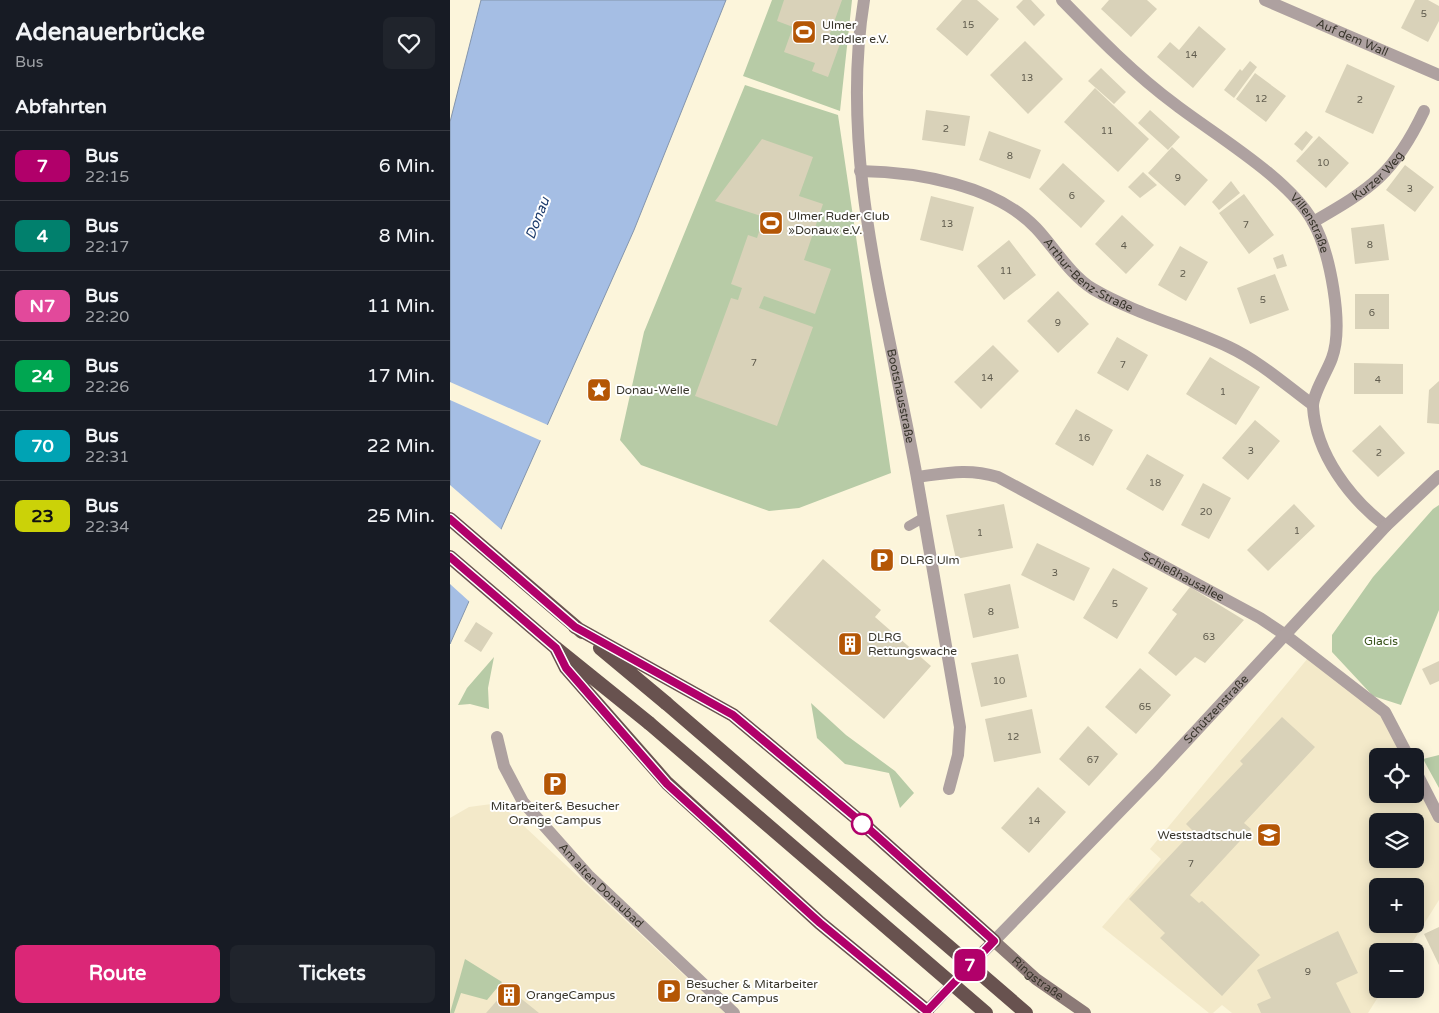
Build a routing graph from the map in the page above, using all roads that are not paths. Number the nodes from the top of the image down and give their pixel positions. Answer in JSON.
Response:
{"nodes":[{"id":1,"x":864,"y":0,"type":"edge"},
{"id":2,"x":1062,"y":0,"type":"edge"},
{"id":3,"x":1265,"y":0,"type":"edge"},
{"id":4,"x":1439,"y":75,"type":"edge"},
{"id":5,"x":1424,"y":111,"type":"dead end"},
{"id":6,"x":860,"y":171,"type":"junction"},
{"id":7,"x":1313,"y":222,"type":"junction"},
{"id":8,"x":1312,"y":405,"type":"junction"},
{"id":9,"x":1439,"y":476,"type":"edge"},
{"id":10,"x":917,"y":478,"type":"junction"},
{"id":11,"x":923,"y":518,"type":"junction"},
{"id":12,"x":450,"y":519,"type":"edge"},
{"id":13,"x":909,"y":526,"type":"dead end"},
{"id":14,"x":1386,"y":526,"type":"junction"},
{"id":15,"x":450,"y":557,"type":"edge"},
{"id":16,"x":575,"y":627,"type":"junction"},
{"id":17,"x":1284,"y":634,"type":"junction"},
{"id":18,"x":556,"y":648,"type":"junction"},
{"id":19,"x":497,"y":737,"type":"dead end"},
{"id":20,"x":1404,"y":748,"type":"edge"},
{"id":21,"x":1424,"y":788,"type":"edge"},
{"id":22,"x":949,"y":789,"type":"dead end"},
{"id":23,"x":1439,"y":817,"type":"edge"},
{"id":24,"x":994,"y":941,"type":"junction"},
{"id":25,"x":981,"y":954,"type":"tunnel mouth"},
{"id":26,"x":941,"y":996,"type":"tunnel mouth"},
{"id":27,"x":927,"y":1012,"type":"edge"},
{"id":28,"x":734,"y":1013,"type":"edge"},
{"id":29,"x":986,"y":1013,"type":"edge"},
{"id":30,"x":1026,"y":1013,"type":"edge"},
{"id":31,"x":1085,"y":1013,"type":"edge"}],
"edges":[{"from":1,"to":6,"type":"street","name":"Bootshausstraße"},
{"from":2,"to":7,"type":"street","name":"Villenstraße"},
{"from":3,"to":4,"type":"street","name":"Auf dem Wall"},
{"from":5,"to":7,"type":"street","name":"Kurzer Weg"},
{"from":6,"to":8,"type":"street","name":"Arthur-Benz-Straße"},
{"from":6,"to":10,"type":"street","name":"Bootshausstraße"},
{"from":7,"to":8,"type":"street","name":"Villenstraße"},
{"from":8,"to":14,"type":"street"},
{"from":9,"to":14,"type":"street","name":"Schützenstraße"},
{"from":10,"to":11,"type":"street","name":"Bootshausstraße"},
{"from":10,"to":17,"type":"street","name":"Schießhausallee"},
{"from":11,"to":13,"type":"lane"},
{"from":11,"to":22,"type":"street","name":"Bootshausstraße"},
{"from":12,"to":16,"type":"highway"},
{"from":14,"to":17,"type":"street","name":"Schützenstraße"},
{"from":15,"to":18,"type":"highway"},
{"from":16,"to":24,"type":"highway"},
{"from":16,"to":30,"type":"highway","bridge":true},
{"from":17,"to":20,"type":"street","name":"Schießhausallee"},
{"from":17,"to":24,"type":"street","name":"Schützenstraße"},
{"from":18,"to":27,"type":"highway"},
{"from":18,"to":29,"type":"highway","bridge":true},
{"from":19,"to":28,"type":"street","name":"Am alten Donaubad"},
{"from":21,"to":23,"type":"street"},
{"from":24,"to":25,"type":"main road"},
{"from":24,"to":31,"type":"main road","name":"Ringstraße"},
{"from":26,"to":27,"type":"main road"}]}
